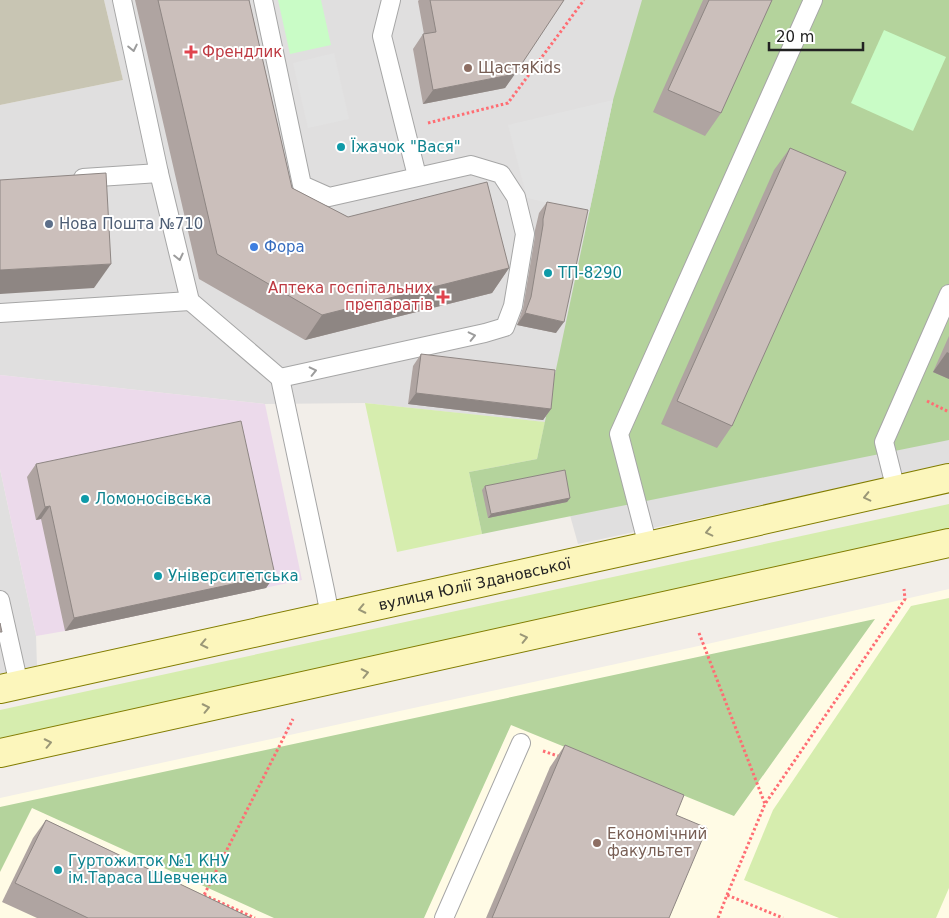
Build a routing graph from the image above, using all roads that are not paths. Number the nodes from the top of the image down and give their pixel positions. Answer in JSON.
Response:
{"nodes":[{"id":1,"x":122,"y":0,"type":"edge"},
{"id":2,"x":263,"y":0,"type":"edge"},
{"id":3,"x":391,"y":0,"type":"edge"},
{"id":4,"x":814,"y":0,"type":"edge"},
{"id":5,"x":160,"y":173,"type":"junction"},
{"id":6,"x":417,"y":176,"type":"junction"},
{"id":7,"x":70,"y":179,"type":"edge"},
{"id":8,"x":949,"y":294,"type":"edge"},
{"id":9,"x":190,"y":301,"type":"junction"},
{"id":10,"x":0,"y":313,"type":"edge"},
{"id":11,"x":280,"y":378,"type":"junction"},
{"id":12,"x":949,"y":478,"type":"edge"},
{"id":13,"x":896,"y":490,"type":"junction"},
{"id":14,"x":949,"y":543,"type":"edge"},
{"id":15,"x":648,"y":546,"type":"junction"},
{"id":16,"x":0,"y":600,"type":"edge"},
{"id":17,"x":330,"y":616,"type":"junction"},
{"id":18,"x":9,"y":687,"type":"edge"},
{"id":19,"x":521,"y":743,"type":"road end"},
{"id":20,"x":0,"y":753,"type":"edge"},
{"id":21,"x":444,"y":918,"type":"edge"}],
"edges":[{"from":1,"to":5,"type":"lane","one_way":true},
{"from":2,"to":6,"type":"lane"},
{"from":3,"to":6,"type":"lane"},
{"from":4,"to":15,"type":"lane"},
{"from":5,"to":7,"type":"lane"},
{"from":5,"to":9,"type":"lane","one_way":true},
{"from":11,"to":6,"type":"lane","one_way":true},
{"from":8,"to":13,"type":"lane"},
{"from":9,"to":10,"type":"lane"},
{"from":9,"to":11,"type":"lane"},
{"from":11,"to":17,"type":"lane"},
{"from":12,"to":13,"type":"street","name":"вулиця Юлії Здановської"},
{"from":13,"to":15,"type":"street","name":"вулиця Юлії Здановської","one_way":true},
{"from":20,"to":14,"type":"street","one_way":true},
{"from":15,"to":17,"type":"street","name":"вулиця Юлії Здановської","one_way":true},
{"from":16,"to":18,"type":"lane"},
{"from":17,"to":18,"type":"street","name":"вулиця Юлії Здановської","one_way":true},
{"from":19,"to":21,"type":"lane"}]}
